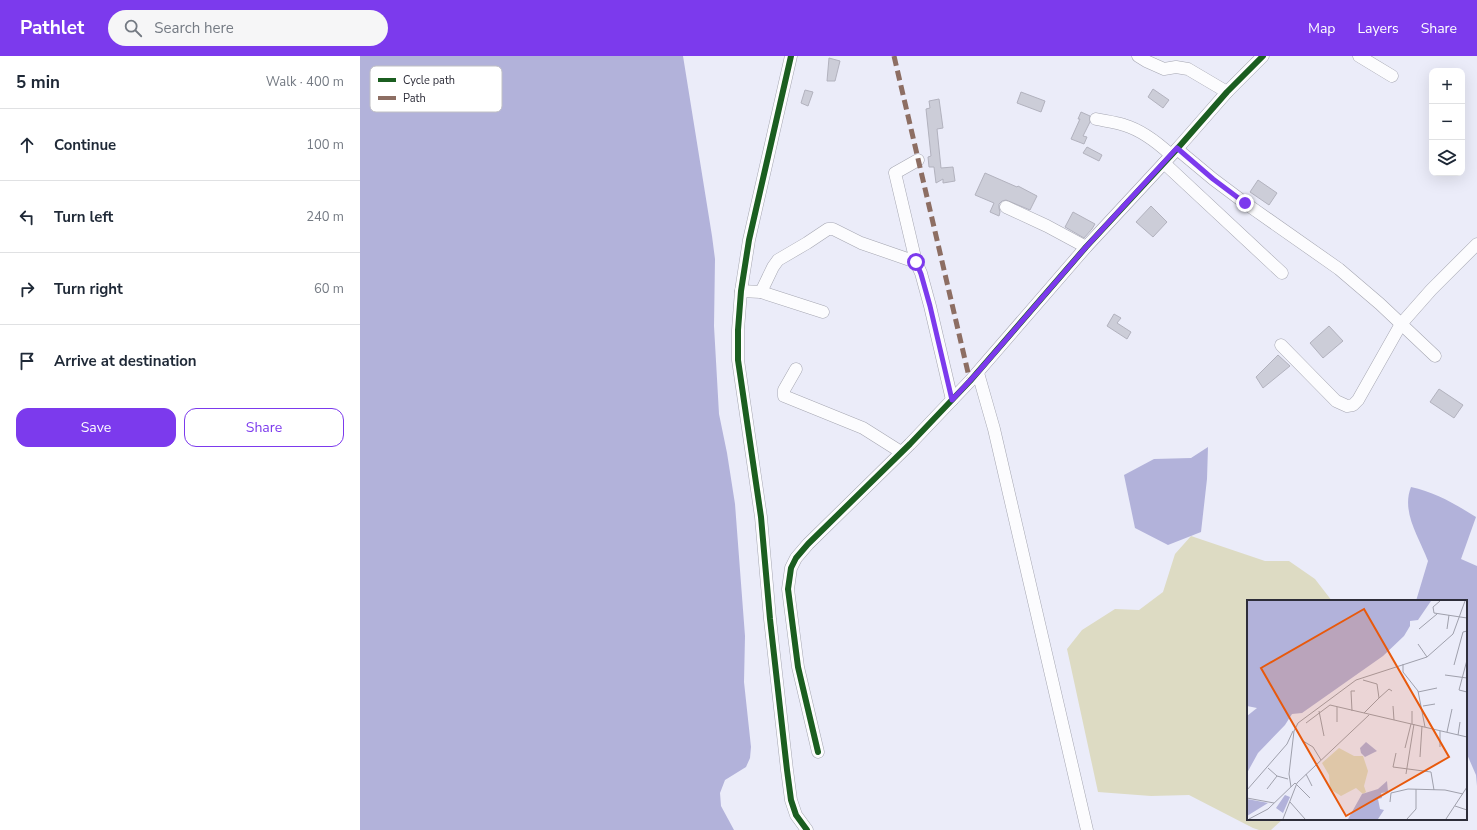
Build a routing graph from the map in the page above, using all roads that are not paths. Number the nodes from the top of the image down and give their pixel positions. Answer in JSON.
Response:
{"nodes":[{"id":1,"x":791,"y":56,"type":"edge"},
{"id":2,"x":1138,"y":56,"type":"edge"},
{"id":3,"x":1263,"y":56,"type":"edge"},
{"id":4,"x":1359,"y":56,"type":"edge"},
{"id":5,"x":1392,"y":76,"type":"dead end"},
{"id":6,"x":1227,"y":92,"type":"junction"},
{"id":7,"x":1096,"y":119,"type":"dead end"},
{"id":8,"x":1171,"y":156,"type":"junction"},
{"id":9,"x":918,"y":160,"type":"dead end"},
{"id":10,"x":1006,"y":207,"type":"dead end"},
{"id":11,"x":1477,"y":244,"type":"edge"},
{"id":12,"x":1086,"y":247,"type":"junction"},
{"id":13,"x":916,"y":262,"type":"junction"},
{"id":14,"x":1282,"y":273,"type":"dead end"},
{"id":15,"x":741,"y":291,"type":"junction"},
{"id":16,"x":761,"y":292,"type":"junction"},
{"id":17,"x":823,"y":312,"type":"dead end"},
{"id":18,"x":1401,"y":324,"type":"junction"},
{"id":19,"x":1281,"y":345,"type":"dead end"},
{"id":20,"x":1435,"y":356,"type":"dead end"},
{"id":21,"x":796,"y":369,"type":"dead end"},
{"id":22,"x":978,"y":372,"type":"junction"},
{"id":23,"x":952,"y":400,"type":"junction"},
{"id":24,"x":901,"y":452,"type":"junction"},
{"id":25,"x":818,"y":752,"type":"dead end"},
{"id":26,"x":807,"y":830,"type":"edge"},
{"id":27,"x":1087,"y":830,"type":"edge"}],
"edges":[{"from":1,"to":15,"type":"street"},
{"from":2,"to":6,"type":"street"},
{"from":3,"to":6,"type":"street"},
{"from":4,"to":5,"type":"street"},
{"from":6,"to":8,"type":"street"},
{"from":7,"to":8,"type":"street"},
{"from":8,"to":12,"type":"street"},
{"from":8,"to":14,"type":"street"},
{"from":8,"to":18,"type":"street"},
{"from":9,"to":13,"type":"street"},
{"from":10,"to":12,"type":"street"},
{"from":11,"to":18,"type":"street"},
{"from":12,"to":22,"type":"street"},
{"from":13,"to":16,"type":"street"},
{"from":13,"to":23,"type":"street"},
{"from":15,"to":16,"type":"street"},
{"from":15,"to":26,"type":"street"},
{"from":16,"to":17,"type":"street"},
{"from":18,"to":19,"type":"street"},
{"from":18,"to":20,"type":"street"},
{"from":21,"to":24,"type":"street"},
{"from":22,"to":23,"type":"street"},
{"from":22,"to":27,"type":"street"},
{"from":23,"to":24,"type":"street"},
{"from":24,"to":25,"type":"street"}]}
